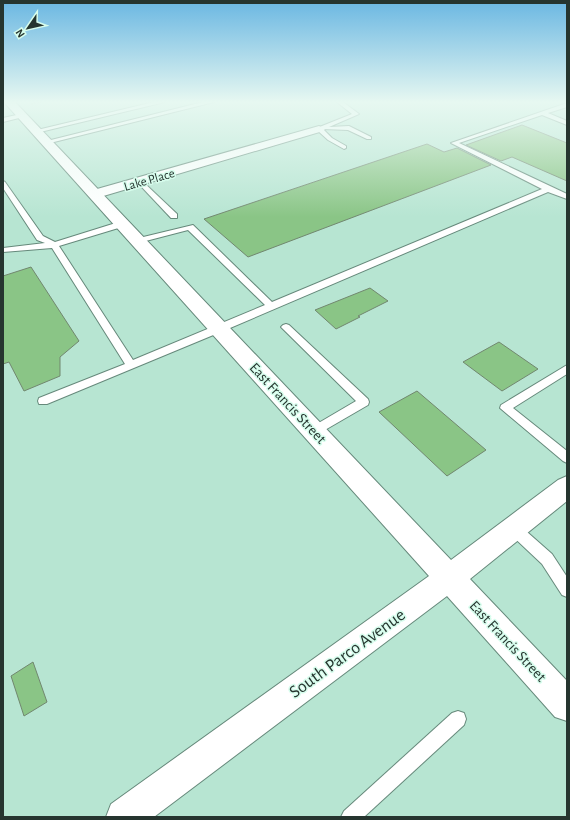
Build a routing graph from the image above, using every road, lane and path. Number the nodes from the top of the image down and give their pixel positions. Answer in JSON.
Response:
{"nodes":[{"id":1,"x":44,"y":140,"type":"edge"},
{"id":2,"x":283,"y":140,"type":"edge"},
{"id":3,"x":332,"y":140,"type":"edge"},
{"id":4,"x":462,"y":140,"type":"edge"},
{"id":5,"x":344,"y":147,"type":"dead end"},
{"id":6,"x":139,"y":181,"type":"junction"},
{"id":7,"x":3,"y":183,"type":"edge"},
{"id":8,"x":548,"y":189,"type":"junction"},
{"id":9,"x":95,"y":194,"type":"junction"},
{"id":10,"x":567,"y":197,"type":"edge"},
{"id":11,"x":174,"y":216,"type":"dead end"},
{"id":12,"x":122,"y":224,"type":"junction"},
{"id":13,"x":138,"y":241,"type":"junction"},
{"id":14,"x":54,"y":245,"type":"junction"},
{"id":15,"x":3,"y":250,"type":"edge"},
{"id":16,"x":271,"y":306,"type":"junction"},
{"id":17,"x":286,"y":327,"type":"dead end"},
{"id":18,"x":220,"y":329,"type":"junction"},
{"id":19,"x":131,"y":365,"type":"junction"},
{"id":20,"x":567,"y":369,"type":"edge"},
{"id":21,"x":43,"y":401,"type":"dead end"},
{"id":22,"x":314,"y":431,"type":"junction"},
{"id":23,"x":567,"y":458,"type":"edge"},
{"id":24,"x":567,"y":487,"type":"edge"},
{"id":25,"x":513,"y":528,"type":"junction"},
{"id":26,"x":450,"y":578,"type":"junction"},
{"id":27,"x":567,"y":590,"type":"edge"},
{"id":28,"x":567,"y":705,"type":"edge"},
{"id":29,"x":458,"y":719,"type":"dead end"},
{"id":30,"x":124,"y":817,"type":"edge"},
{"id":31,"x":350,"y":817,"type":"edge"}],
"edges":[{"from":1,"to":9,"type":"street","name":"East Francis Street"},
{"from":2,"to":6,"type":"street","name":"Lake Place"},
{"from":3,"to":5,"type":"lane"},
{"from":4,"to":8,"type":"lane"},
{"from":6,"to":9,"type":"street","name":"Lake Place"},
{"from":6,"to":11,"type":"lane"},
{"from":7,"to":14,"type":"lane"},
{"from":8,"to":10,"type":"lane"},
{"from":8,"to":16,"type":"lane"},
{"from":9,"to":12,"type":"street","name":"East Francis Street"},
{"from":12,"to":13,"type":"street","name":"East Francis Street"},
{"from":12,"to":14,"type":"lane"},
{"from":13,"to":16,"type":"lane"},
{"from":13,"to":18,"type":"street","name":"East Francis Street"},
{"from":14,"to":15,"type":"lane"},
{"from":14,"to":19,"type":"lane"},
{"from":16,"to":18,"type":"lane"},
{"from":17,"to":22,"type":"lane"},
{"from":18,"to":19,"type":"lane"},
{"from":18,"to":22,"type":"street","name":"East Francis Street"},
{"from":19,"to":21,"type":"lane"},
{"from":20,"to":23,"type":"lane"},
{"from":22,"to":26,"type":"street","name":"East Francis Street"},
{"from":24,"to":25,"type":"street","name":"South Parco Avenue"},
{"from":25,"to":26,"type":"street","name":"South Parco Avenue"},
{"from":25,"to":27,"type":"lane"},
{"from":26,"to":28,"type":"street","name":"East Francis Street"},
{"from":26,"to":30,"type":"street","name":"South Parco Avenue"},
{"from":29,"to":31,"type":"lane"}]}
